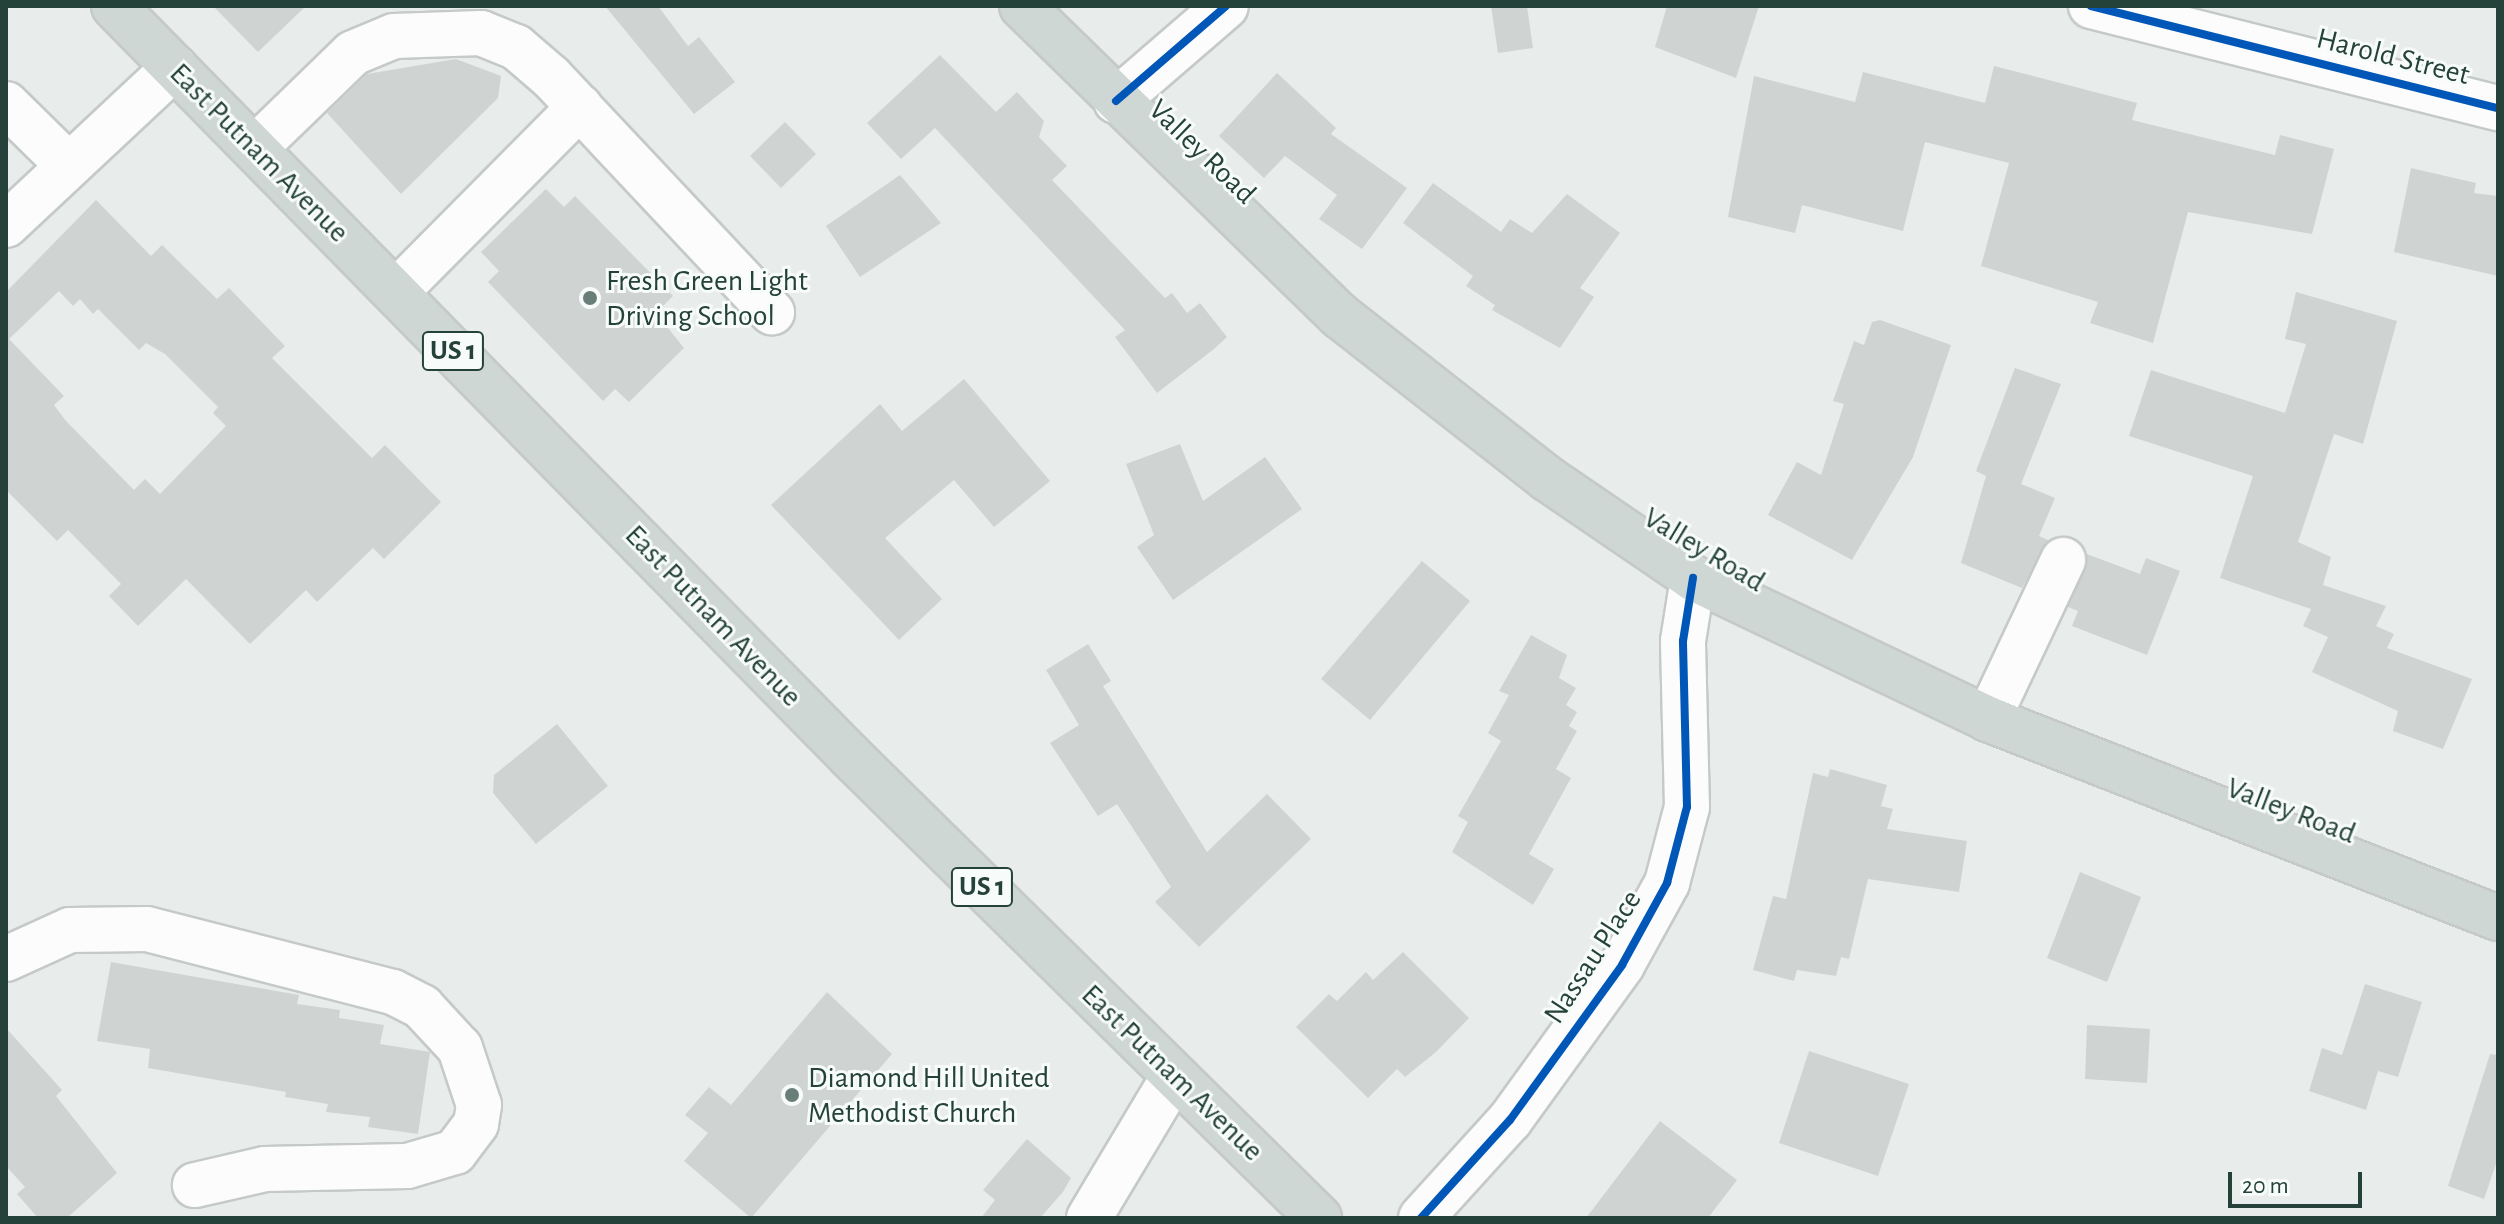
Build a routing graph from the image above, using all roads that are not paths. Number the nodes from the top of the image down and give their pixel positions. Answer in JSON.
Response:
{"nodes":[{"id":1,"x":114,"y":6,"type":"edge"},
{"id":2,"x":1022,"y":6,"type":"edge"},
{"id":3,"x":1226,"y":6,"type":"edge"},
{"id":4,"x":2091,"y":6,"type":"edge"},
{"id":5,"x":175,"y":67,"type":"junction"},
{"id":6,"x":1116,"y":101,"type":"junction"},
{"id":7,"x":6,"y":104,"type":"edge"},
{"id":8,"x":580,"y":107,"type":"junction"},
{"id":9,"x":2498,"y":108,"type":"edge"},
{"id":10,"x":255,"y":148,"type":"junction"},
{"id":11,"x":68,"y":165,"type":"junction"},
{"id":12,"x":6,"y":225,"type":"edge"},
{"id":13,"x":396,"y":292,"type":"junction"},
{"id":14,"x":772,"y":312,"type":"dead end"},
{"id":15,"x":2063,"y":560,"type":"dead end"},
{"id":16,"x":1693,"y":578,"type":"junction"},
{"id":17,"x":1988,"y":719,"type":"junction"},
{"id":18,"x":2498,"y":918,"type":"edge"},
{"id":19,"x":6,"y":959,"type":"edge"},
{"id":20,"x":1174,"y":1076,"type":"junction"},
{"id":21,"x":195,"y":1185,"type":"dead end"},
{"id":22,"x":1089,"y":1218,"type":"edge"},
{"id":23,"x":1319,"y":1218,"type":"edge"},
{"id":24,"x":1421,"y":1218,"type":"edge"}],
"edges":[{"from":1,"to":5,"type":"main road","name":"East Putnam Avenue","number":"US 1"},
{"from":2,"to":6,"type":"main road","name":"Valley Road"},
{"from":3,"to":6,"type":"street"},
{"from":4,"to":9,"type":"street","name":"Harold Street"},
{"from":5,"to":10,"type":"main road","name":"East Putnam Avenue","number":"US 1"},
{"from":5,"to":11,"type":"street"},
{"from":6,"to":16,"type":"main road","name":"Valley Road"},
{"from":7,"to":11,"type":"street"},
{"from":8,"to":10,"type":"street"},
{"from":8,"to":13,"type":"street"},
{"from":8,"to":14,"type":"street"},
{"from":10,"to":13,"type":"main road","name":"East Putnam Avenue","number":"US 1"},
{"from":11,"to":12,"type":"street"},
{"from":13,"to":20,"type":"main road","name":"East Putnam Avenue","number":"US 1"},
{"from":15,"to":17,"type":"street"},
{"from":16,"to":17,"type":"main road","name":"Valley Road"},
{"from":16,"to":24,"type":"street","name":"Nassau Place"},
{"from":17,"to":18,"type":"main road","name":"Valley Road"},
{"from":19,"to":21,"type":"street"},
{"from":20,"to":22,"type":"street"},
{"from":20,"to":23,"type":"main road","name":"East Putnam Avenue","number":"US 1"}]}
